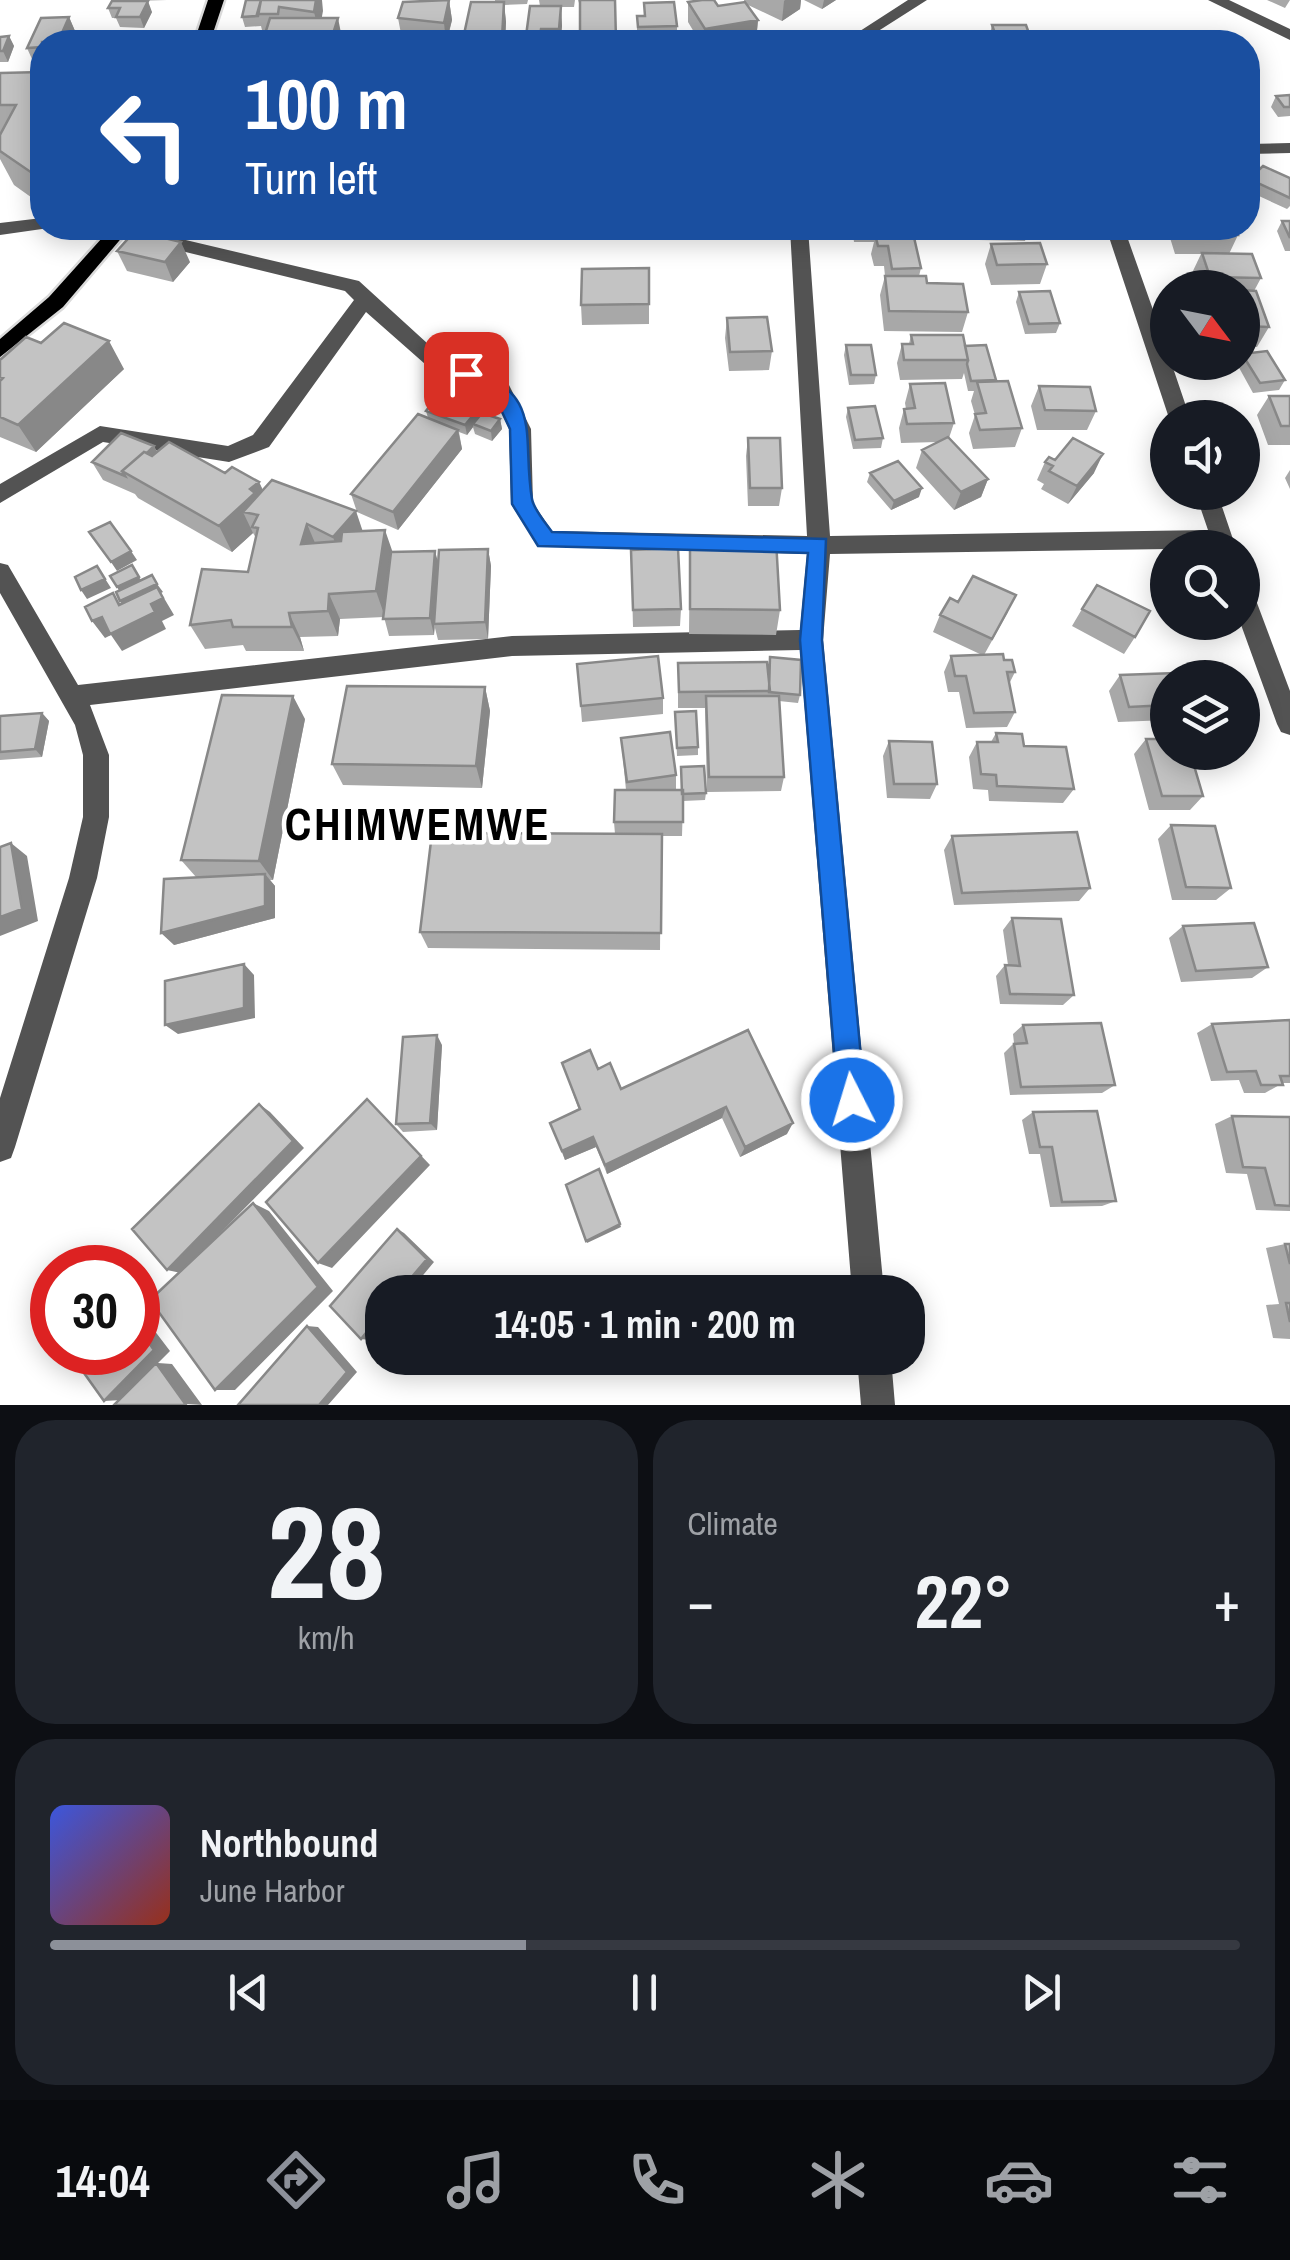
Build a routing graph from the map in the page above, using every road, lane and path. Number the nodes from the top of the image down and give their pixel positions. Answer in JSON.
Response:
{"nodes":[{"id":1,"x":216,"y":0,"type":"edge"},
{"id":2,"x":919,"y":0,"type":"edge"},
{"id":3,"x":1216,"y":0,"type":"edge"},
{"id":4,"x":206,"y":30,"type":"edge"},
{"id":5,"x":870,"y":30,"type":"edge"},
{"id":6,"x":1290,"y":35,"type":"edge"},
{"id":7,"x":1290,"y":148,"type":"edge"},
{"id":8,"x":1260,"y":149,"type":"edge"},
{"id":9,"x":30,"y":225,"type":"edge"},
{"id":10,"x":0,"y":229,"type":"edge"},
{"id":11,"x":108,"y":240,"type":"edge"},
{"id":12,"x":168,"y":240,"type":"edge"},
{"id":13,"x":799,"y":240,"type":"edge"},
{"id":14,"x":1119,"y":240,"type":"edge"},
{"id":15,"x":365,"y":300,"type":"junction"},
{"id":16,"x":5,"y":341,"type":"edge"},
{"id":17,"x":1174,"y":400,"type":"edge"},
{"id":18,"x":0,"y":495,"type":"edge"},
{"id":19,"x":1150,"y":543,"type":"edge"},
{"id":20,"x":819,"y":545,"type":"junction"},
{"id":21,"x":1,"y":576,"type":"edge"},
{"id":22,"x":811,"y":640,"type":"junction"},
{"id":23,"x":1259,"y":640,"type":"edge"},
{"id":24,"x":75,"y":696,"type":"junction"},
{"id":25,"x":1290,"y":724,"type":"edge"},
{"id":26,"x":0,"y":1147,"type":"edge"},
{"id":27,"x":867,"y":1275,"type":"edge"},
{"id":28,"x":875,"y":1375,"type":"edge"},
{"id":29,"x":878,"y":1405,"type":"edge"}],
"edges":[{"from":1,"to":4,"type":"main road"},
{"from":2,"to":5,"type":"street"},
{"from":3,"to":6,"type":"street"},
{"from":7,"to":8,"type":"street"},
{"from":9,"to":10,"type":"street"},
{"from":11,"to":16,"type":"main road"},
{"from":12,"to":15,"type":"street"},
{"from":13,"to":20,"type":"street"},
{"from":14,"to":17,"type":"street"},
{"from":15,"to":18,"type":"street"},
{"from":15,"to":20,"type":"street"},
{"from":19,"to":20,"type":"street"},
{"from":20,"to":22,"type":"street"},
{"from":21,"to":24,"type":"street"},
{"from":22,"to":24,"type":"street"},
{"from":22,"to":27,"type":"street"},
{"from":23,"to":25,"type":"street"},
{"from":24,"to":26,"type":"street"},
{"from":28,"to":29,"type":"street"}]}
